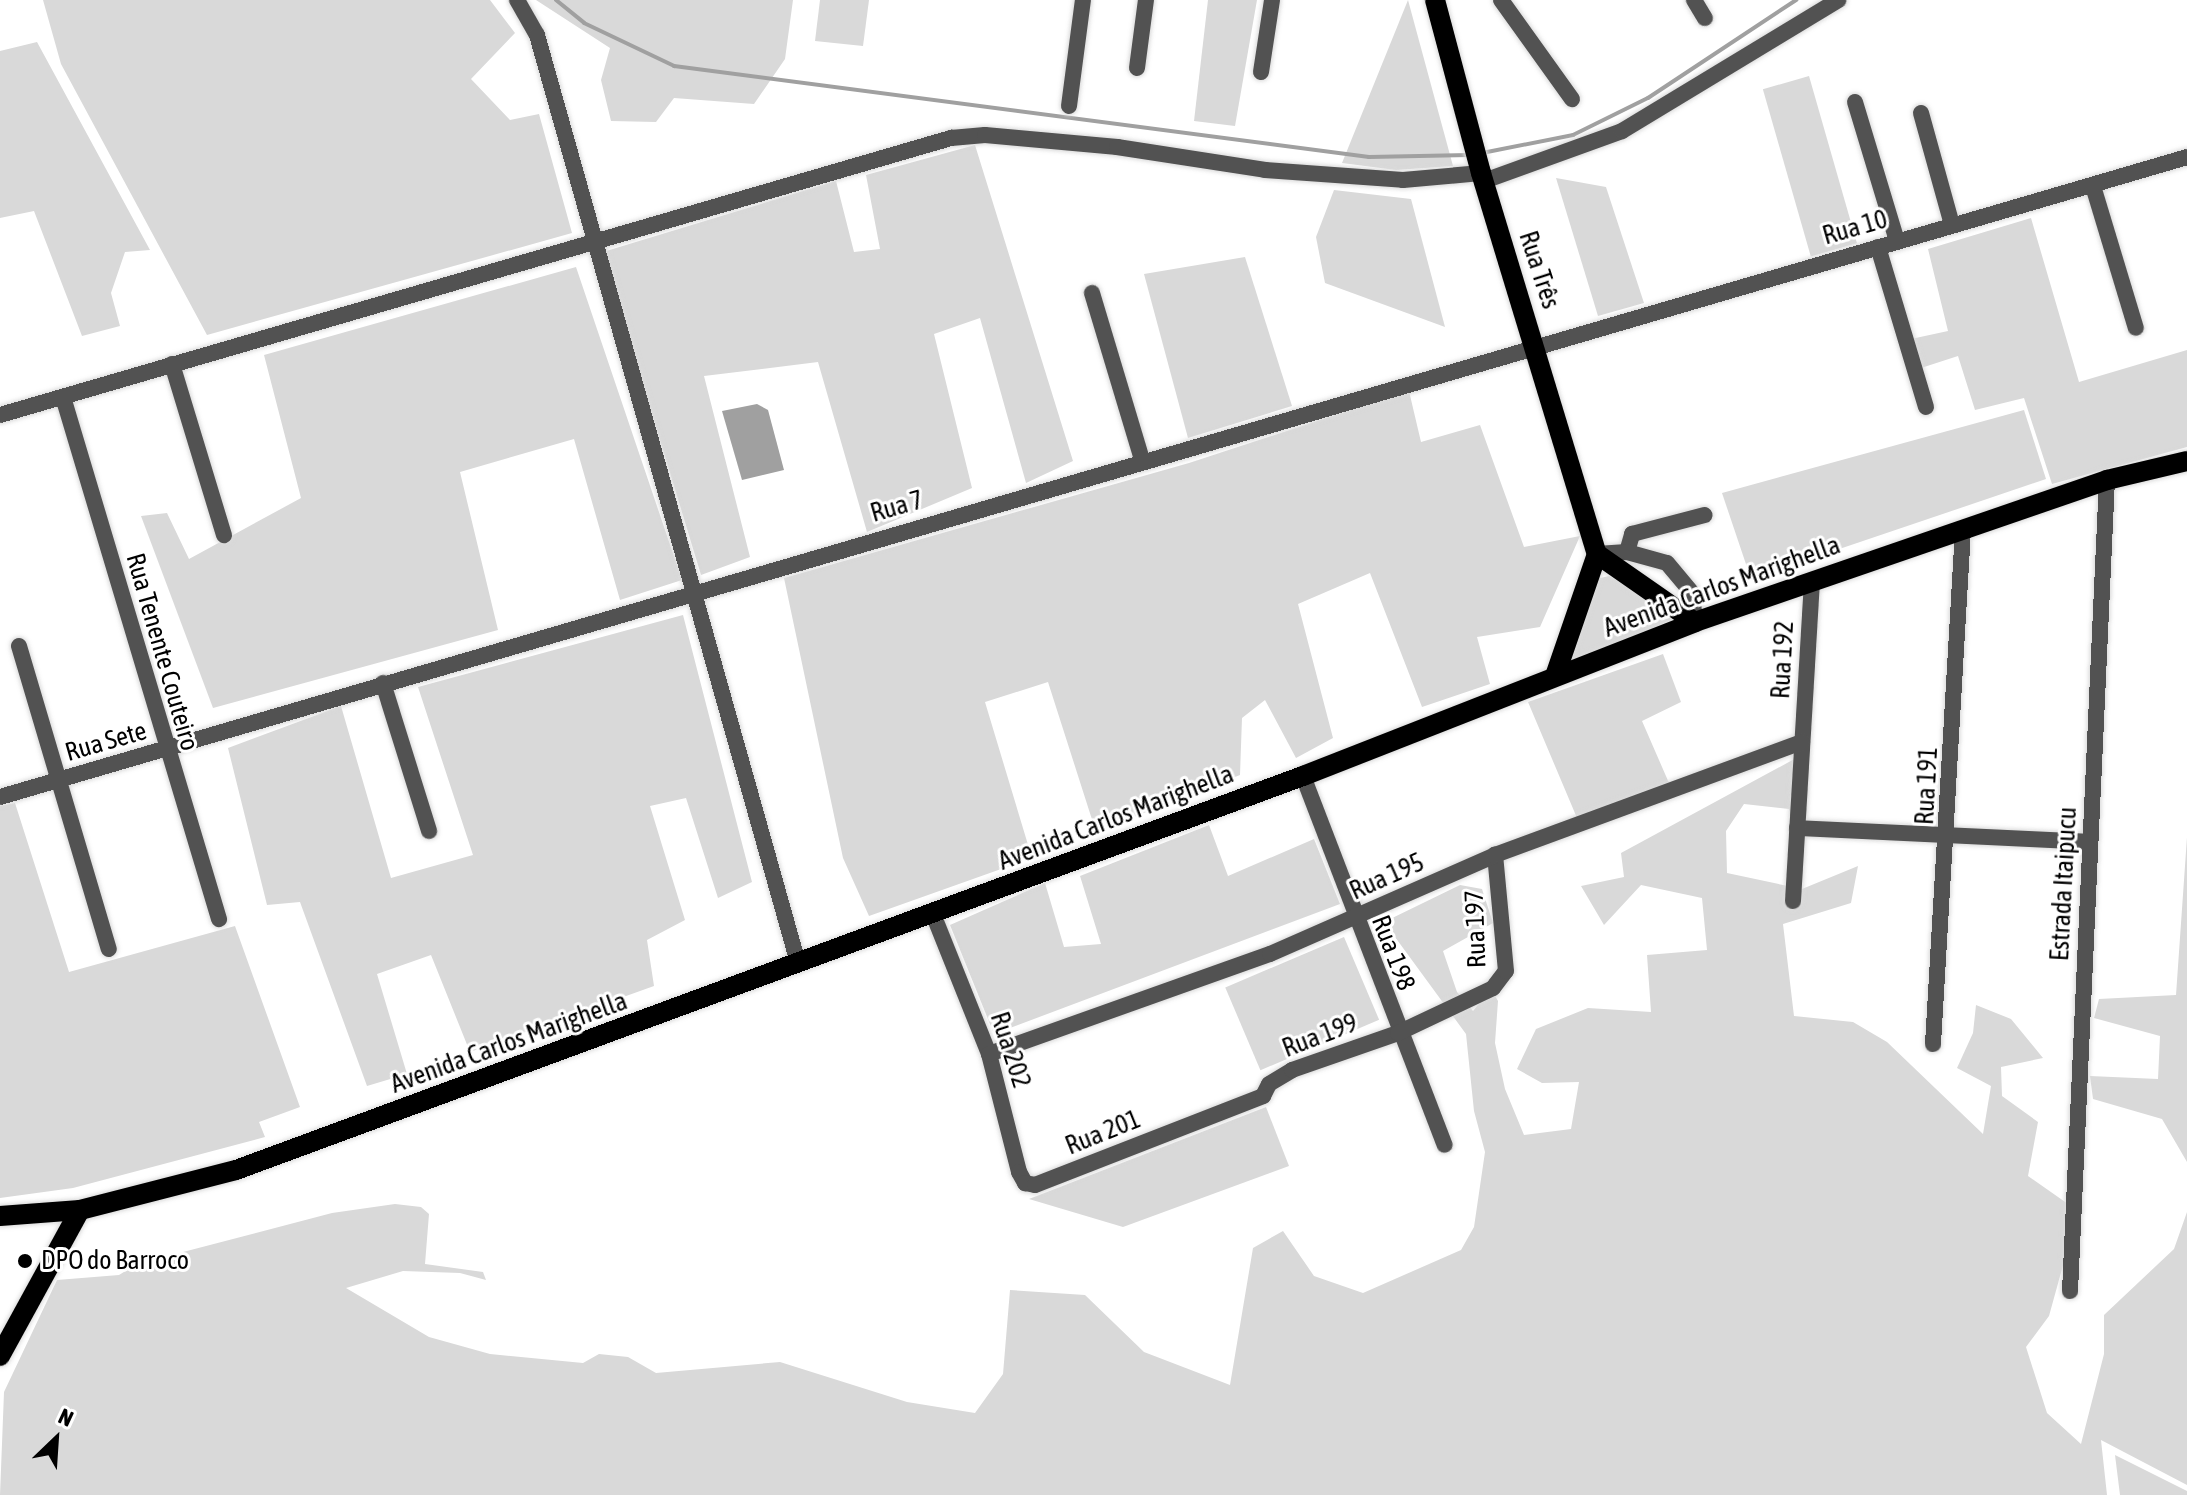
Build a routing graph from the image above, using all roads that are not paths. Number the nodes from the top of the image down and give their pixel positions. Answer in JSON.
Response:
{"nodes":[{"id":1,"x":517,"y":0,"type":"edge"},
{"id":2,"x":1083,"y":0,"type":"edge"},
{"id":3,"x":1146,"y":0,"type":"edge"},
{"id":4,"x":1272,"y":0,"type":"edge"},
{"id":5,"x":1435,"y":0,"type":"edge"},
{"id":6,"x":1501,"y":0,"type":"edge"},
{"id":7,"x":1694,"y":0,"type":"edge"},
{"id":8,"x":1838,"y":0,"type":"edge"},
{"id":9,"x":1705,"y":18,"type":"dead end"},
{"id":10,"x":1137,"y":68,"type":"dead end"},
{"id":11,"x":1261,"y":72,"type":"dead end"},
{"id":12,"x":1572,"y":99,"type":"dead end"},
{"id":13,"x":1855,"y":102,"type":"dead end"},
{"id":14,"x":1069,"y":106,"type":"dead end"},
{"id":15,"x":1921,"y":113,"type":"dead end"},
{"id":16,"x":2187,"y":157,"type":"edge"},
{"id":17,"x":1482,"y":177,"type":"junction"},
{"id":18,"x":2093,"y":186,"type":"junction"},
{"id":19,"x":1952,"y":225,"type":"junction"},
{"id":20,"x":592,"y":241,"type":"junction"},
{"id":21,"x":1897,"y":241,"type":"junction"},
{"id":22,"x":1878,"y":247,"type":"junction"},
{"id":23,"x":1092,"y":293,"type":"dead end"},
{"id":24,"x":2136,"y":328,"type":"dead end"},
{"id":25,"x":1536,"y":344,"type":"junction"},
{"id":26,"x":172,"y":364,"type":"junction"},
{"id":27,"x":63,"y":397,"type":"junction"},
{"id":28,"x":1926,"y":407,"type":"dead end"},
{"id":29,"x":0,"y":415,"type":"edge"},
{"id":30,"x":1142,"y":460,"type":"junction"},
{"id":31,"x":2187,"y":461,"type":"edge"},
{"id":32,"x":2107,"y":480,"type":"junction"},
{"id":33,"x":1705,"y":515,"type":"dead end"},
{"id":34,"x":1963,"y":530,"type":"junction"},
{"id":35,"x":224,"y":535,"type":"dead end"},
{"id":36,"x":1627,"y":552,"type":"junction"},
{"id":37,"x":1597,"y":554,"type":"junction"},
{"id":38,"x":1812,"y":581,"type":"junction"},
{"id":39,"x":696,"y":591,"type":"junction"},
{"id":40,"x":1695,"y":622,"type":"junction"},
{"id":41,"x":19,"y":646,"type":"dead end"},
{"id":42,"x":1555,"y":676,"type":"junction"},
{"id":43,"x":383,"y":683,"type":"junction"},
{"id":44,"x":271,"y":716,"type":"joint"},
{"id":45,"x":1802,"y":742,"type":"junction"},
{"id":46,"x":166,"y":749,"type":"junction"},
{"id":47,"x":1303,"y":776,"type":"junction"},
{"id":48,"x":57,"y":781,"type":"junction"},
{"id":49,"x":0,"y":797,"type":"edge"},
{"id":50,"x":1797,"y":828,"type":"junction"},
{"id":51,"x":429,"y":831,"type":"dead end"},
{"id":52,"x":1949,"y":837,"type":"junction"},
{"id":53,"x":2090,"y":842,"type":"junction"},
{"id":54,"x":1495,"y":855,"type":"junction"},
{"id":55,"x":1793,"y":901,"type":"dead end"},
{"id":56,"x":933,"y":914,"type":"junction"},
{"id":57,"x":1354,"y":918,"type":"junction"},
{"id":58,"x":219,"y":919,"type":"dead end"},
{"id":59,"x":109,"y":949,"type":"dead end"},
{"id":60,"x":798,"y":963,"type":"junction"},
{"id":61,"x":1398,"y":1033,"type":"junction"},
{"id":62,"x":1933,"y":1044,"type":"dead end"},
{"id":63,"x":989,"y":1054,"type":"junction"},
{"id":64,"x":1179,"y":1129,"type":"joint"},
{"id":65,"x":1445,"y":1145,"type":"dead end"},
{"id":66,"x":1046,"y":1180,"type":"joint"},
{"id":67,"x":70,"y":1211,"type":"junction"},
{"id":68,"x":0,"y":1216,"type":"edge"},
{"id":69,"x":0,"y":1226,"type":"edge"},
{"id":70,"x":2070,"y":1291,"type":"dead end"},
{"id":71,"x":0,"y":1356,"type":"edge"}],
"edges":[{"from":1,"to":20,"type":"street"},
{"from":2,"to":14,"type":"street"},
{"from":3,"to":10,"type":"street"},
{"from":4,"to":11,"type":"street"},
{"from":5,"to":17,"type":"main road","name":"Rua Três"},
{"from":6,"to":12,"type":"street"},
{"from":7,"to":9,"type":"street"},
{"from":8,"to":17,"type":"street"},
{"from":13,"to":21,"type":"street"},
{"from":15,"to":19,"type":"street"},
{"from":16,"to":18,"type":"street","name":"Rua 10"},
{"from":17,"to":20,"type":"street"},
{"from":17,"to":25,"type":"main road","name":"Rua Três"},
{"from":18,"to":19,"type":"street","name":"Rua 10"},
{"from":18,"to":24,"type":"street"},
{"from":19,"to":21,"type":"street","name":"Rua 10"},
{"from":20,"to":26,"type":"street"},
{"from":20,"to":39,"type":"street"},
{"from":21,"to":22,"type":"street","name":"Rua 10"},
{"from":22,"to":25,"type":"street","name":"Rua 10"},
{"from":22,"to":28,"type":"street"},
{"from":23,"to":30,"type":"street"},
{"from":25,"to":30,"type":"street","name":"Rua 7"},
{"from":25,"to":37,"type":"main road","name":"Rua Três"},
{"from":26,"to":27,"type":"street"},
{"from":26,"to":35,"type":"street"},
{"from":27,"to":29,"type":"street"},
{"from":27,"to":46,"type":"street","name":"Rua Tenente Couteiro"},
{"from":30,"to":39,"type":"street","name":"Rua 7"},
{"from":31,"to":32,"type":"main road","name":"Avenida Carlos Marighella"},
{"from":32,"to":34,"type":"main road","name":"Avenida Carlos Marighella"},
{"from":32,"to":53,"type":"street","name":"Estrada Itaipucu"},
{"from":33,"to":36,"type":"street"},
{"from":34,"to":38,"type":"main road","name":"Avenida Carlos Marighella"},
{"from":34,"to":52,"type":"street","name":"Rua 191"},
{"from":36,"to":37,"type":"street"},
{"from":36,"to":40,"type":"street"},
{"from":37,"to":40,"type":"main road"},
{"from":37,"to":42,"type":"main road"},
{"from":38,"to":40,"type":"main road","name":"Avenida Carlos Marighella"},
{"from":38,"to":45,"type":"street","name":"Rua 192"},
{"from":39,"to":43,"type":"street","name":"Rua 7"},
{"from":39,"to":60,"type":"street"},
{"from":40,"to":42,"type":"main road","name":"Avenida Carlos Marighella"},
{"from":41,"to":48,"type":"street"},
{"from":42,"to":47,"type":"main road","name":"Avenida Carlos Marighella"},
{"from":43,"to":44,"type":"street","name":"Rua 7"},
{"from":43,"to":51,"type":"street"},
{"from":44,"to":46,"type":"street","name":"Rua Sete"},
{"from":45,"to":50,"type":"street"},
{"from":45,"to":54,"type":"street","name":"Rua 195"},
{"from":46,"to":48,"type":"street","name":"Rua Sete"},
{"from":46,"to":58,"type":"street","name":"Rua Tenente Couteiro"},
{"from":47,"to":56,"type":"main road","name":"Avenida Carlos Marighella"},
{"from":47,"to":57,"type":"street","name":"Rua 198"},
{"from":48,"to":49,"type":"street","name":"Rua Sete"},
{"from":48,"to":59,"type":"street"},
{"from":50,"to":52,"type":"street"},
{"from":50,"to":55,"type":"street"},
{"from":52,"to":53,"type":"street"},
{"from":52,"to":62,"type":"street","name":"Rua 191"},
{"from":53,"to":70,"type":"street","name":"Estrada Itaipucu"},
{"from":54,"to":57,"type":"street","name":"Rua 195"},
{"from":54,"to":61,"type":"street","name":"Rua 197"},
{"from":56,"to":60,"type":"main road","name":"Avenida Carlos Marighella"},
{"from":56,"to":63,"type":"street","name":"Rua 202"},
{"from":57,"to":61,"type":"street","name":"Rua 198"},
{"from":57,"to":63,"type":"street","name":"Rua 195"},
{"from":60,"to":67,"type":"main road","name":"Avenida Carlos Marighella"},
{"from":61,"to":64,"type":"street","name":"Rua 199"},
{"from":61,"to":65,"type":"street","name":"Rua 198"},
{"from":63,"to":66,"type":"street","name":"Rua 202"},
{"from":64,"to":66,"type":"street","name":"Rua 201"},
{"from":67,"to":68,"type":"main road","name":"Avenida Carlos Marighella"},
{"from":67,"to":69,"type":"main road","name":"Avenida Carlos Marighella"},
{"from":67,"to":71,"type":"main road"}]}
